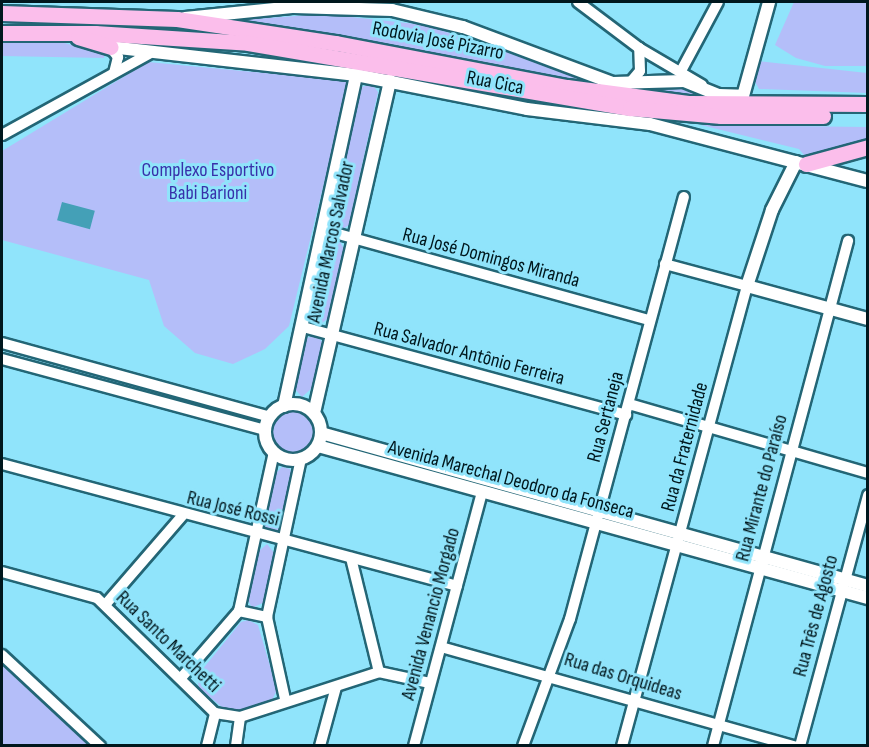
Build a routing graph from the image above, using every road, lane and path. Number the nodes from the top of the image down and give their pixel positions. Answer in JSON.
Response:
{"nodes":[{"id":1,"x":578,"y":2,"type":"edge"},
{"id":2,"x":718,"y":2,"type":"edge"},
{"id":3,"x":770,"y":2,"type":"edge"},
{"id":4,"x":2,"y":13,"type":"edge"},
{"id":5,"x":177,"y":19,"type":"junction"},
{"id":6,"x":63,"y":32,"type":"junction"},
{"id":7,"x":2,"y":33,"type":"edge"},
{"id":8,"x":110,"y":47,"type":"junction"},
{"id":9,"x":639,"y":48,"type":"junction"},
{"id":10,"x":149,"y":54,"type":"junction"},
{"id":11,"x":114,"y":73,"type":"junction"},
{"id":12,"x":356,"y":75,"type":"junction"},
{"id":13,"x":678,"y":76,"type":"junction"},
{"id":14,"x":390,"y":81,"type":"junction"},
{"id":15,"x":627,"y":91,"type":"junction"},
{"id":16,"x":743,"y":96,"type":"junction"},
{"id":17,"x":867,"y":102,"type":"edge"},
{"id":18,"x":867,"y":114,"type":"edge"},
{"id":19,"x":2,"y":135,"type":"edge"},
{"id":20,"x":867,"y":147,"type":"edge"},
{"id":21,"x":801,"y":163,"type":"junction"},
{"id":22,"x":867,"y":181,"type":"edge"},
{"id":23,"x":684,"y":197,"type":"dead end"},
{"id":24,"x":324,"y":231,"type":"junction"},
{"id":25,"x":352,"y":238,"type":"junction"},
{"id":26,"x":848,"y":241,"type":"dead end"},
{"id":27,"x":665,"y":264,"type":"junction"},
{"id":28,"x":747,"y":286,"type":"junction"},
{"id":29,"x":830,"y":308,"type":"junction"},
{"id":30,"x":867,"y":319,"type":"edge"},
{"id":31,"x":648,"y":320,"type":"junction"},
{"id":32,"x":303,"y":327,"type":"junction"},
{"id":33,"x":331,"y":334,"type":"junction"},
{"id":34,"x":2,"y":343,"type":"edge"},
{"id":35,"x":2,"y":359,"type":"edge"},
{"id":36,"x":284,"y":406,"type":"junction"},
{"id":37,"x":628,"y":410,"type":"junction"},
{"id":38,"x":314,"y":413,"type":"junction"},
{"id":39,"x":270,"y":417,"type":"junction"},
{"id":40,"x":711,"y":429,"type":"junction"},
{"id":41,"x":266,"y":430,"type":"junction"},
{"id":42,"x":321,"y":433,"type":"junction"},
{"id":43,"x":318,"y":446,"type":"junction"},
{"id":44,"x":791,"y":451,"type":"junction"},
{"id":45,"x":274,"y":452,"type":"junction"},
{"id":46,"x":302,"y":459,"type":"junction"},
{"id":47,"x":2,"y":464,"type":"edge"},
{"id":48,"x":867,"y":473,"type":"edge"},
{"id":49,"x":482,"y":492,"type":"junction"},
{"id":50,"x":867,"y":495,"type":"edge"},
{"id":51,"x":599,"y":511,"type":"junction"},
{"id":52,"x":182,"y":516,"type":"junction"},
{"id":53,"x":596,"y":524,"type":"junction"},
{"id":54,"x":682,"y":533,"type":"junction"},
{"id":55,"x":254,"y":534,"type":"junction"},
{"id":56,"x":282,"y":539,"type":"junction"},
{"id":57,"x":678,"y":546,"type":"junction"},
{"id":58,"x":351,"y":558,"type":"junction"},
{"id":59,"x":761,"y":563,"type":"junction"},
{"id":60,"x":2,"y":572,"type":"edge"},
{"id":61,"x":457,"y":586,"type":"junction"},
{"id":62,"x":843,"y":586,"type":"junction"},
{"id":63,"x":867,"y":586,"type":"edge"},
{"id":64,"x":867,"y":598,"type":"edge"},
{"id":65,"x":105,"y":605,"type":"junction"},
{"id":66,"x":239,"y":611,"type":"junction"},
{"id":67,"x":267,"y":617,"type":"junction"},
{"id":68,"x":441,"y":647,"type":"junction"},
{"id":69,"x":2,"y":655,"type":"edge"},
{"id":70,"x":379,"y":672,"type":"junction"},
{"id":71,"x":549,"y":674,"type":"junction"},
{"id":72,"x":181,"y":678,"type":"junction"},
{"id":73,"x":430,"y":683,"type":"junction"},
{"id":74,"x":336,"y":687,"type":"junction"},
{"id":75,"x":285,"y":699,"type":"junction"},
{"id":76,"x":634,"y":700,"type":"junction"},
{"id":77,"x":215,"y":713,"type":"junction"},
{"id":78,"x":240,"y":717,"type":"junction"},
{"id":79,"x":719,"y":724,"type":"junction"},
{"id":80,"x":100,"y":746,"type":"edge"},
{"id":81,"x":207,"y":746,"type":"edge"},
{"id":82,"x":236,"y":746,"type":"edge"},
{"id":83,"x":320,"y":746,"type":"edge"},
{"id":84,"x":414,"y":746,"type":"edge"},
{"id":85,"x":523,"y":746,"type":"edge"},
{"id":86,"x":622,"y":746,"type":"edge"},
{"id":87,"x":712,"y":746,"type":"edge"},
{"id":88,"x":794,"y":746,"type":"edge"},
{"id":89,"x":800,"y":746,"type":"edge"}],
"edges":[{"from":1,"to":9,"type":"street"},
{"from":2,"to":13,"type":"street"},
{"from":3,"to":16,"type":"street"},
{"from":4,"to":5,"type":"main road","name":"Rodovia José Pizarro"},
{"from":5,"to":15,"type":"main road","name":"Rodovia José Pizarro"},
{"from":5,"to":15,"type":"street"},
{"from":6,"to":7,"type":"main road","name":"Rodovia José Pizarro"},
{"from":6,"to":8,"type":"main road"},
{"from":6,"to":18,"type":"main road","name":"Rodovia José Pizarro"},
{"from":8,"to":10,"type":"street","name":"Rua Cica"},
{"from":8,"to":11,"type":"street"},
{"from":9,"to":13,"type":"street"},
{"from":9,"to":15,"type":"street"},
{"from":10,"to":11,"type":"street"},
{"from":10,"to":12,"type":"street","name":"Rua Cica"},
{"from":11,"to":19,"type":"street"},
{"from":12,"to":14,"type":"street","name":"Rua Cica"},
{"from":12,"to":24,"type":"street","name":"Avenida Marcos Salvador"},
{"from":13,"to":15,"type":"street"},
{"from":13,"to":16,"type":"street"},
{"from":14,"to":21,"type":"street","name":"Rua Cica"},
{"from":14,"to":25,"type":"street","name":"Avenida Marcos Salvador"},
{"from":15,"to":17,"type":"main road","name":"Rodovia José Pizarro"},
{"from":16,"to":17,"type":"main road"},
{"from":20,"to":21,"type":"main road"},
{"from":21,"to":22,"type":"street","name":"Rua Cica"},
{"from":21,"to":28,"type":"street","name":"Rua da Fraternidade"},
{"from":23,"to":27,"type":"street","name":"Rua Sertaneja"},
{"from":24,"to":25,"type":"street","name":"Rua José Domingos Miranda"},
{"from":24,"to":32,"type":"street","name":"Avenida Marcos Salvador"},
{"from":25,"to":31,"type":"street","name":"Rua José Domingos Miranda"},
{"from":25,"to":33,"type":"street","name":"Avenida Marcos Salvador"},
{"from":26,"to":29,"type":"street","name":"Rua Mirante do Paraíso"},
{"from":27,"to":28,"type":"street"},
{"from":27,"to":31,"type":"street","name":"Rua Sertaneja"},
{"from":28,"to":29,"type":"street"},
{"from":28,"to":40,"type":"street","name":"Rua da Fraternidade"},
{"from":29,"to":30,"type":"street"},
{"from":29,"to":44,"type":"street","name":"Rua Mirante do Paraíso"},
{"from":31,"to":37,"type":"street","name":"Rua Sertaneja"},
{"from":32,"to":33,"type":"street","name":"Rua Salvador Antônio Ferreira"},
{"from":32,"to":36,"type":"street","name":"Avenida Marcos Salvador"},
{"from":33,"to":37,"type":"street","name":"Rua Salvador Antônio Ferreira"},
{"from":33,"to":38,"type":"street","name":"Avenida Marcos Salvador"},
{"from":34,"to":39,"type":"street"},
{"from":35,"to":41,"type":"street"},
{"from":36,"to":38,"type":"street"},
{"from":36,"to":39,"type":"street"},
{"from":37,"to":40,"type":"street","name":"Rua Salvador Antônio Ferreira"},
{"from":37,"to":51,"type":"street","name":"Rua Sertaneja"},
{"from":38,"to":42,"type":"street"},
{"from":39,"to":41,"type":"street"},
{"from":40,"to":44,"type":"street","name":"Rua Salvador Antônio Ferreira"},
{"from":40,"to":54,"type":"street","name":"Rua da Fraternidade"},
{"from":41,"to":45,"type":"street"},
{"from":42,"to":43,"type":"street"},
{"from":42,"to":51,"type":"street","name":"Avenida Marechal Deodoro da Fonseca"},
{"from":43,"to":46,"type":"street"},
{"from":43,"to":49,"type":"street","name":"Avenida Marechal Deodoro da Fonseca"},
{"from":44,"to":48,"type":"street","name":"Rua Salvador Antônio Ferreira"},
{"from":44,"to":59,"type":"street","name":"Rua Mirante do Paraíso"},
{"from":45,"to":46,"type":"street"},
{"from":45,"to":55,"type":"street"},
{"from":46,"to":56,"type":"street"},
{"from":47,"to":52,"type":"street","name":"Rua José Rossi"},
{"from":49,"to":53,"type":"street","name":"Avenida Marechal Deodoro da Fonseca"},
{"from":49,"to":61,"type":"street","name":"Avenida Venancio Morgado"},
{"from":50,"to":62,"type":"street","name":"Rua Três de Agosto"},
{"from":51,"to":53,"type":"street","name":"Rua Sertaneja"},
{"from":51,"to":54,"type":"street","name":"Avenida Marechal Deodoro da Fonseca"},
{"from":52,"to":55,"type":"street","name":"Rua José Rossi"},
{"from":52,"to":65,"type":"street"},
{"from":53,"to":57,"type":"street","name":"Avenida Marechal Deodoro da Fonseca"},
{"from":53,"to":71,"type":"street","name":"Rua Sertaneja"},
{"from":54,"to":57,"type":"street","name":"Rua da Fraternidade"},
{"from":54,"to":59,"type":"street","name":"Avenida Marechal Deodoro da Fonseca"},
{"from":55,"to":56,"type":"street","name":"Rua José Rossi"},
{"from":55,"to":66,"type":"street"},
{"from":56,"to":58,"type":"street","name":"Rua José Rossi"},
{"from":56,"to":67,"type":"street"},
{"from":57,"to":59,"type":"street","name":"Avenida Marechal Deodoro da Fonseca"},
{"from":57,"to":76,"type":"street","name":"Rua da Fraternidade"},
{"from":58,"to":61,"type":"street","name":"Rua José Rossi"},
{"from":58,"to":70,"type":"street"},
{"from":59,"to":62,"type":"street","name":"Avenida Marechal Deodoro da Fonseca"},
{"from":59,"to":79,"type":"street","name":"Rua Mirante do Paraíso"},
{"from":60,"to":65,"type":"street","name":"Rua Santo Marchetti"},
{"from":61,"to":68,"type":"street","name":"Avenida Venancio Morgado"},
{"from":62,"to":63,"type":"street","name":"Avenida Marechal Deodoro da Fonseca"},
{"from":62,"to":64,"type":"street","name":"Avenida Marechal Deodoro da Fonseca"},
{"from":62,"to":89,"type":"street","name":"Rua Três de Agosto"},
{"from":65,"to":72,"type":"street","name":"Rua Santo Marchetti"},
{"from":66,"to":67,"type":"street"},
{"from":66,"to":72,"type":"street"},
{"from":67,"to":75,"type":"street"},
{"from":68,"to":71,"type":"street","name":"Rua das Orquideas"},
{"from":68,"to":73,"type":"street","name":"Avenida Venancio Morgado"},
{"from":69,"to":80,"type":"street"},
{"from":70,"to":73,"type":"street"},
{"from":70,"to":74,"type":"street"},
{"from":71,"to":76,"type":"street","name":"Rua das Orquideas"},
{"from":71,"to":85,"type":"street","name":"Rua Sertaneja"},
{"from":72,"to":77,"type":"street","name":"Rua Santo Marchetti"},
{"from":73,"to":84,"type":"street","name":"Avenida Venancio Morgado"},
{"from":74,"to":75,"type":"street"},
{"from":74,"to":83,"type":"street"},
{"from":75,"to":78,"type":"street"},
{"from":76,"to":79,"type":"street","name":"Rua das Orquideas"},
{"from":76,"to":86,"type":"street","name":"Rua da Fraternidade"},
{"from":77,"to":78,"type":"street","name":"Rua Santo Marchetti"},
{"from":77,"to":81,"type":"street"},
{"from":78,"to":82,"type":"street"},
{"from":79,"to":87,"type":"street","name":"Rua Mirante do Paraíso"},
{"from":79,"to":88,"type":"street","name":"Rua das Orquideas"}]}
